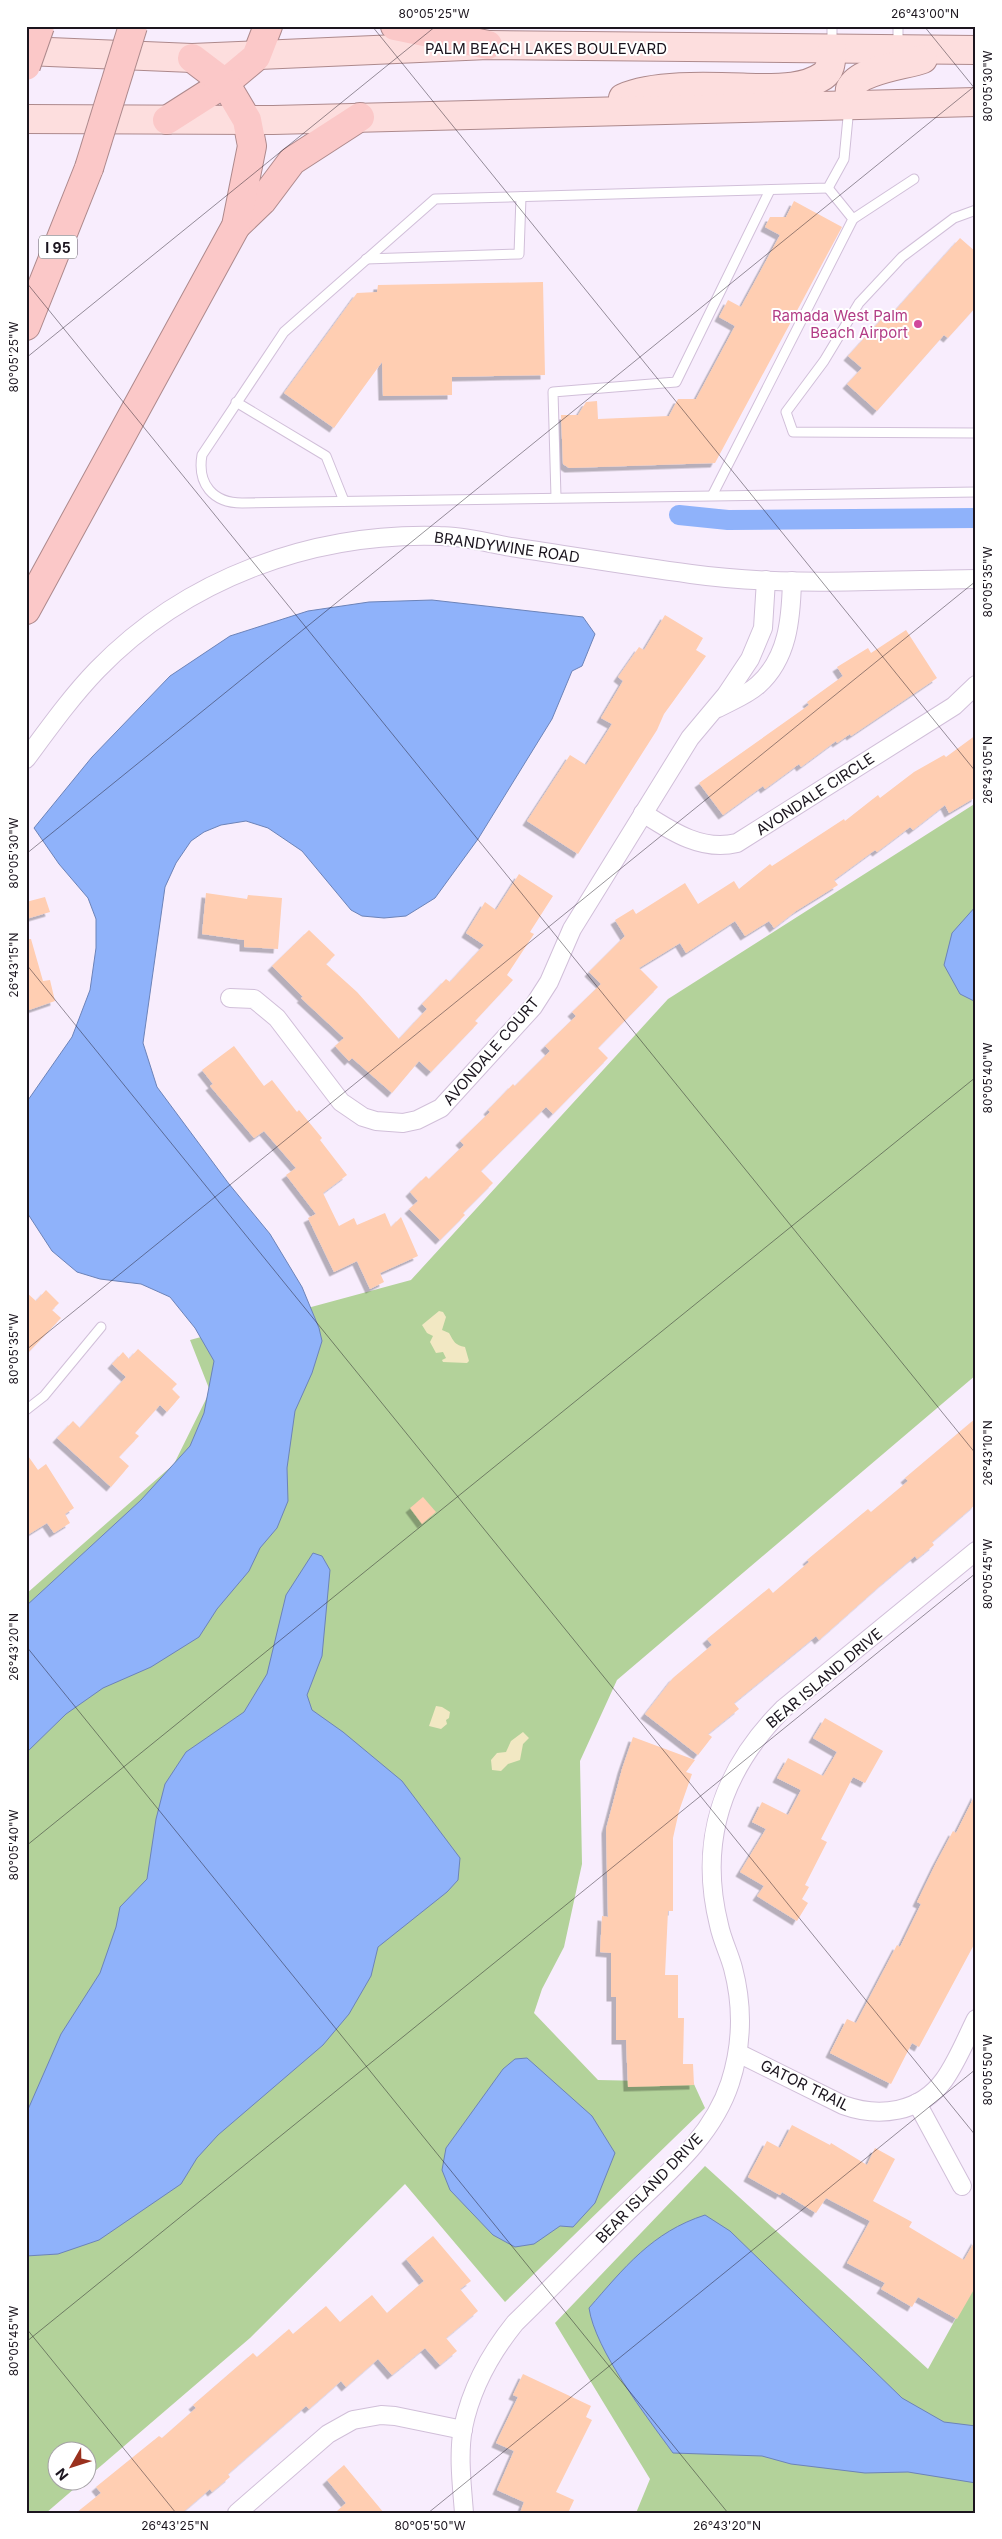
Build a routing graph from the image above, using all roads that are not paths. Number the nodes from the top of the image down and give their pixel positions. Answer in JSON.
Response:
{"nodes":[{"id":1,"x":40,"y":26,"type":"edge"},
{"id":2,"x":133,"y":26,"type":"edge"},
{"id":3,"x":268,"y":26,"type":"edge"},
{"id":4,"x":395,"y":26,"type":"edge"},
{"id":5,"x":832,"y":38,"type":"edge"},
{"id":6,"x":898,"y":38,"type":"edge"},
{"id":7,"x":488,"y":45,"type":"junction"},
{"id":8,"x":945,"y":50,"type":"junction"},
{"id":9,"x":976,"y":50,"type":"edge"},
{"id":10,"x":26,"y":51,"type":"edge"},
{"id":11,"x":256,"y":57,"type":"junction"},
{"id":12,"x":192,"y":58,"type":"junction"},
{"id":13,"x":26,"y":66,"type":"edge"},
{"id":14,"x":225,"y":83,"type":"junction"},
{"id":15,"x":976,"y":102,"type":"edge"},
{"id":16,"x":850,"y":105,"type":"junction"},
{"id":17,"x":593,"y":112,"type":"junction"},
{"id":18,"x":360,"y":118,"type":"junction"},
{"id":19,"x":26,"y":119,"type":"edge"},
{"id":20,"x":167,"y":120,"type":"junction"},
{"id":21,"x":247,"y":120,"type":"junction"},
{"id":22,"x":914,"y":179,"type":"dead end"},
{"id":23,"x":828,"y":188,"type":"junction"},
{"id":24,"x":770,"y":190,"type":"junction"},
{"id":25,"x":521,"y":197,"type":"junction"},
{"id":26,"x":976,"y":210,"type":"edge"},
{"id":27,"x":853,"y":219,"type":"junction"},
{"id":28,"x":236,"y":226,"type":"junction"},
{"id":29,"x":366,"y":259,"type":"junction"},
{"id":30,"x":26,"y":326,"type":"edge"},
{"id":31,"x":236,"y":402,"type":"junction"},
{"id":32,"x":976,"y":433,"type":"edge"},
{"id":33,"x":976,"y":492,"type":"edge"},
{"id":34,"x":713,"y":494,"type":"junction"},
{"id":35,"x":556,"y":497,"type":"junction"},
{"id":36,"x":344,"y":501,"type":"junction"},
{"id":37,"x":976,"y":579,"type":"edge"},
{"id":38,"x":766,"y":580,"type":"junction"},
{"id":39,"x":792,"y":581,"type":"junction"},
{"id":40,"x":26,"y":610,"type":"edge"},
{"id":41,"x":976,"y":685,"type":"edge"},
{"id":42,"x":711,"y":712,"type":"junction"},
{"id":43,"x":26,"y":759,"type":"edge"},
{"id":44,"x":643,"y":814,"type":"junction"},
{"id":45,"x":230,"y":998,"type":"dead end"},
{"id":46,"x":101,"y":1327,"type":"dead end"},
{"id":47,"x":26,"y":1410,"type":"edge"},
{"id":48,"x":976,"y":1550,"type":"edge"},
{"id":49,"x":976,"y":2019,"type":"edge"},
{"id":50,"x":738,"y":2053,"type":"junction"},
{"id":51,"x":917,"y":2104,"type":"junction"},
{"id":52,"x":962,"y":2186,"type":"dead end"},
{"id":53,"x":463,"y":2430,"type":"junction"},
{"id":54,"x":238,"y":2513,"type":"edge"},
{"id":55,"x":464,"y":2513,"type":"edge"}],
"edges":[{"from":1,"to":13,"type":"highway","bridge":true},
{"from":2,"to":30,"type":"highway","number":"I 95","bridge":true},
{"from":3,"to":11,"type":"highway"},
{"from":4,"to":7,"type":"highway"},
{"from":5,"to":6,"type":"main road","name":"PALM BEACH LAKES BOULEVARD"},
{"from":5,"to":7,"type":"main road","name":"PALM BEACH LAKES BOULEVARD"},
{"from":5,"to":17,"type":"main road"},
{"from":6,"to":8,"type":"main road","name":"PALM BEACH LAKES BOULEVARD"},
{"from":7,"to":11,"type":"main road","name":"PALM BEACH LAKES BOULEVARD"},
{"from":8,"to":9,"type":"main road","name":"PALM BEACH LAKES BOULEVARD"},
{"from":8,"to":16,"type":"main road"},
{"from":10,"to":12,"type":"main road","name":"PALM BEACH LAKES BOULEVARD"},
{"from":11,"to":12,"type":"main road","name":"PALM BEACH LAKES BOULEVARD"},
{"from":11,"to":14,"type":"highway"},
{"from":12,"to":14,"type":"highway"},
{"from":14,"to":20,"type":"highway"},
{"from":14,"to":21,"type":"highway"},
{"from":15,"to":16,"type":"main road"},
{"from":16,"to":17,"type":"main road"},
{"from":16,"to":23,"type":"lane"},
{"from":17,"to":18,"type":"main road"},
{"from":18,"to":21,"type":"main road"},
{"from":18,"to":28,"type":"highway"},
{"from":19,"to":20,"type":"main road"},
{"from":20,"to":21,"type":"main road"},
{"from":21,"to":28,"type":"highway"},
{"from":22,"to":27,"type":"lane"},
{"from":23,"to":24,"type":"lane"},
{"from":23,"to":27,"type":"lane"},
{"from":24,"to":25,"type":"lane"},
{"from":24,"to":35,"type":"lane"},
{"from":25,"to":29,"type":"lane"},
{"from":25,"to":29,"type":"lane"},
{"from":26,"to":32,"type":"lane"},
{"from":27,"to":34,"type":"lane"},
{"from":28,"to":40,"type":"highway"},
{"from":29,"to":31,"type":"lane"},
{"from":31,"to":36,"type":"lane"},
{"from":31,"to":36,"type":"lane"},
{"from":33,"to":34,"type":"lane"},
{"from":34,"to":35,"type":"lane"},
{"from":35,"to":36,"type":"lane"},
{"from":37,"to":39,"type":"street","name":"BRANDYWINE ROAD"},
{"from":38,"to":39,"type":"street","name":"BRANDYWINE ROAD"},
{"from":38,"to":42,"type":"street","name":"AVONDALE COURT"},
{"from":38,"to":43,"type":"street","name":"BRANDYWINE ROAD"},
{"from":39,"to":42,"type":"street"},
{"from":41,"to":44,"type":"street","name":"AVONDALE CIRCLE"},
{"from":42,"to":44,"type":"street","name":"AVONDALE COURT"},
{"from":44,"to":45,"type":"street","name":"AVONDALE COURT"},
{"from":46,"to":47,"type":"lane"},
{"from":48,"to":50,"type":"street","name":"BEAR ISLAND DRIVE"},
{"from":49,"to":51,"type":"street","name":"GATOR TRAIL"},
{"from":50,"to":51,"type":"street","name":"GATOR TRAIL"},
{"from":50,"to":53,"type":"street","name":"BEAR ISLAND DRIVE"},
{"from":51,"to":52,"type":"street"},
{"from":53,"to":54,"type":"street"},
{"from":53,"to":55,"type":"street","name":"BEAR ISLAND DRIVE"}]}
